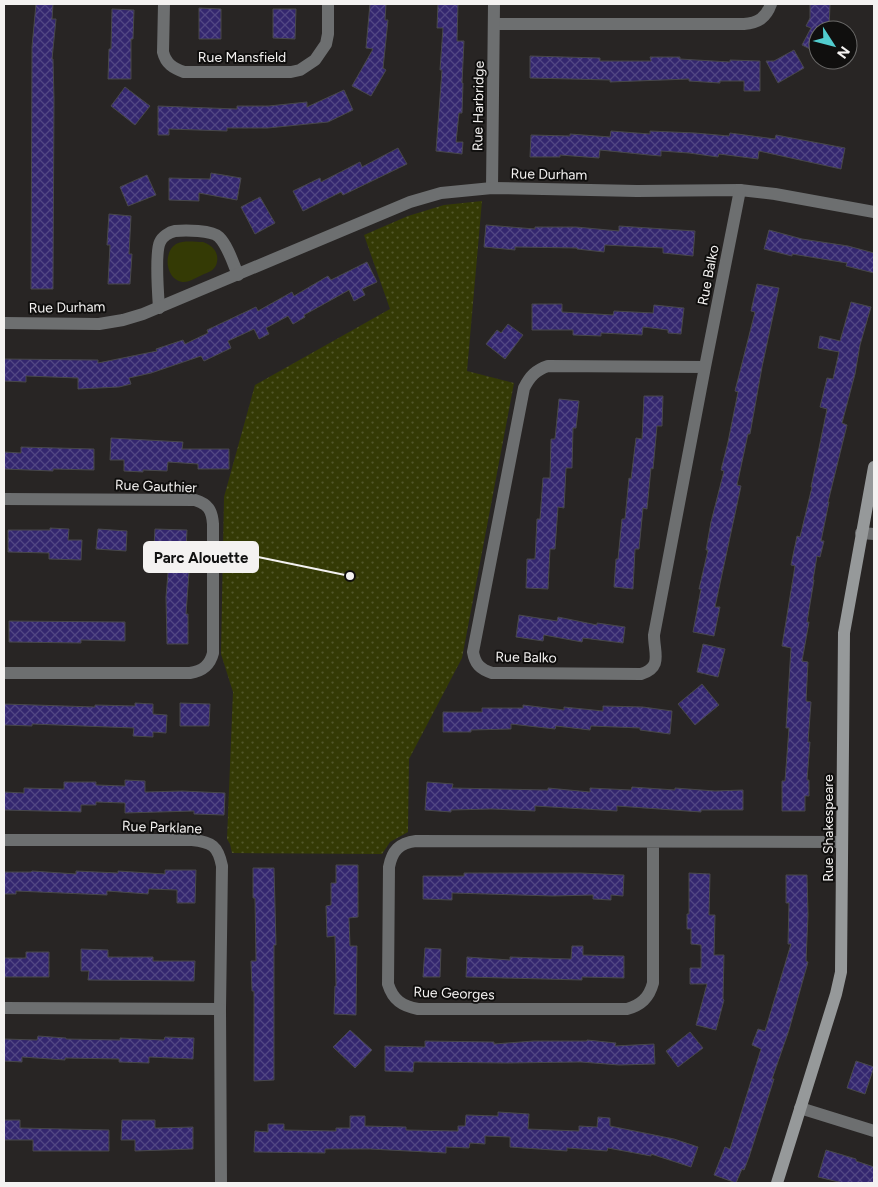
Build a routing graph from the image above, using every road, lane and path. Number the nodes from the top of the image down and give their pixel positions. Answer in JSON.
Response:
{"nodes":[{"id":1,"x":164,"y":4,"type":"edge"},
{"id":2,"x":328,"y":4,"type":"edge"},
{"id":3,"x":494,"y":4,"type":"edge"},
{"id":4,"x":771,"y":4,"type":"edge"},
{"id":5,"x":494,"y":24,"type":"junction"},
{"id":6,"x":492,"y":188,"type":"junction"},
{"id":7,"x":740,"y":190,"type":"junction"},
{"id":8,"x":874,"y":212,"type":"edge"},
{"id":9,"x":238,"y":275,"type":"junction"},
{"id":10,"x":158,"y":308,"type":"junction"},
{"id":11,"x":4,"y":323,"type":"edge"},
{"id":12,"x":705,"y":367,"type":"junction"},
{"id":13,"x":874,"y":467,"type":"edge"},
{"id":14,"x":4,"y":499,"type":"edge"},
{"id":15,"x":868,"y":533,"type":"edge"},
{"id":16,"x":4,"y":673,"type":"edge"},
{"id":17,"x":4,"y":840,"type":"edge"},
{"id":18,"x":653,"y":842,"type":"junction"},
{"id":19,"x":842,"y":842,"type":"junction"},
{"id":20,"x":4,"y":1008,"type":"edge"},
{"id":21,"x":220,"y":1008,"type":"junction"},
{"id":22,"x":800,"y":1108,"type":"junction"},
{"id":23,"x":874,"y":1131,"type":"edge"},
{"id":24,"x":221,"y":1183,"type":"edge"},
{"id":25,"x":777,"y":1183,"type":"edge"}],
"edges":[{"from":1,"to":2,"type":"street","name":"Rue Mansfield"},
{"from":3,"to":5,"type":"street","name":"Rue Harbridge"},
{"from":4,"to":5,"type":"street"},
{"from":5,"to":6,"type":"street","name":"Rue Harbridge"},
{"from":6,"to":7,"type":"street","name":"Rue Durham"},
{"from":6,"to":9,"type":"street","name":"Rue Durham"},
{"from":7,"to":8,"type":"street","name":"Rue Durham"},
{"from":7,"to":12,"type":"street","name":"Rue Balko"},
{"from":9,"to":10,"type":"street","name":"Rue Durham"},
{"from":9,"to":10,"type":"street"},
{"from":10,"to":11,"type":"street","name":"Rue Durham"},
{"from":12,"to":12,"type":"street","name":"Rue Balko"},
{"from":13,"to":15,"type":"street","name":"Rue Shakespeare"},
{"from":14,"to":16,"type":"street","name":"Rue Gauthier"},
{"from":15,"to":19,"type":"street","name":"Rue Shakespeare"},
{"from":17,"to":21,"type":"street","name":"Rue Parklane"},
{"from":18,"to":18,"type":"street","name":"Rue Georges"},
{"from":18,"to":19,"type":"street","name":"Rue Georges"},
{"from":19,"to":22,"type":"street","name":"Rue Shakespeare"},
{"from":20,"to":21,"type":"street"},
{"from":21,"to":24,"type":"street","name":"Rue Parklane"},
{"from":22,"to":23,"type":"street"},
{"from":22,"to":25,"type":"street","name":"Rue Shakespeare"}]}
